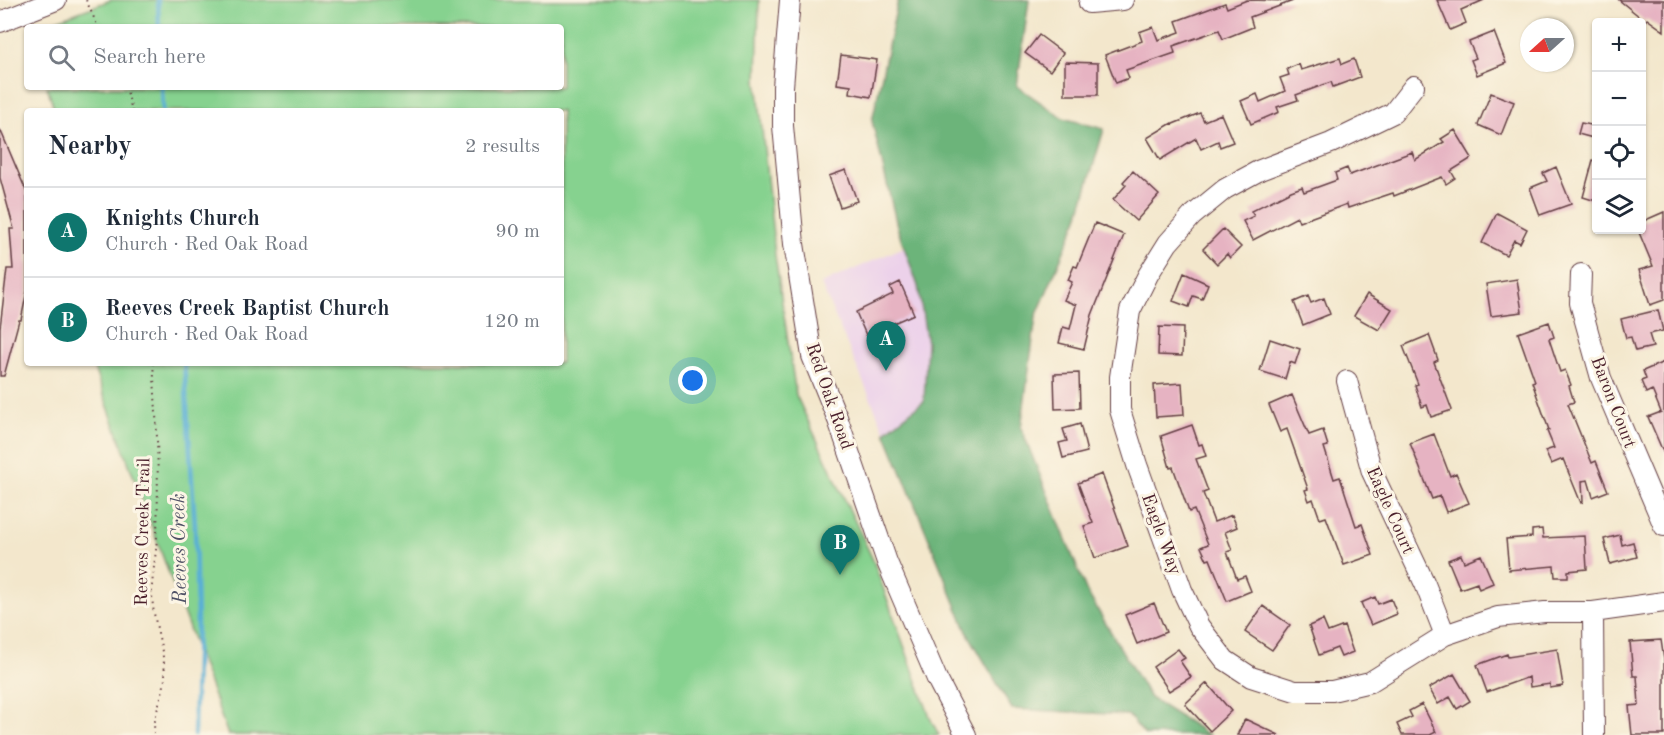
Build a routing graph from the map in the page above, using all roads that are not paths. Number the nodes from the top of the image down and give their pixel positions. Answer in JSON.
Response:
{"nodes":[{"id":1,"x":56,"y":0,"type":"edge"},
{"id":2,"x":790,"y":0,"type":"edge"},
{"id":3,"x":1123,"y":0,"type":"edge"},
{"id":4,"x":1089,"y":3,"type":"dead end"},
{"id":5,"x":0,"y":22,"type":"edge"},
{"id":6,"x":1414,"y":86,"type":"dead end"},
{"id":7,"x":1581,"y":274,"type":"dead end"},
{"id":8,"x":1347,"y":381,"type":"dead end"},
{"id":9,"x":1664,"y":526,"type":"edge"},
{"id":10,"x":1664,"y":602,"type":"edge"},
{"id":11,"x":1593,"y":612,"type":"junction"},
{"id":12,"x":1445,"y":635,"type":"junction"},
{"id":13,"x":966,"y":735,"type":"edge"},
{"id":14,"x":1594,"y":735,"type":"edge"}],
"edges":[{"from":1,"to":5,"type":"street"},
{"from":2,"to":13,"type":"street","name":"Red Oak Road"},
{"from":3,"to":4,"type":"street"},
{"from":6,"to":12,"type":"street","name":"Eagle Way"},
{"from":7,"to":9,"type":"street","name":"Baron Court"},
{"from":8,"to":12,"type":"street","name":"Eagle Court"},
{"from":10,"to":11,"type":"street","name":"Eagle Way"},
{"from":11,"to":12,"type":"street","name":"Eagle Way"},
{"from":11,"to":14,"type":"street"}]}
